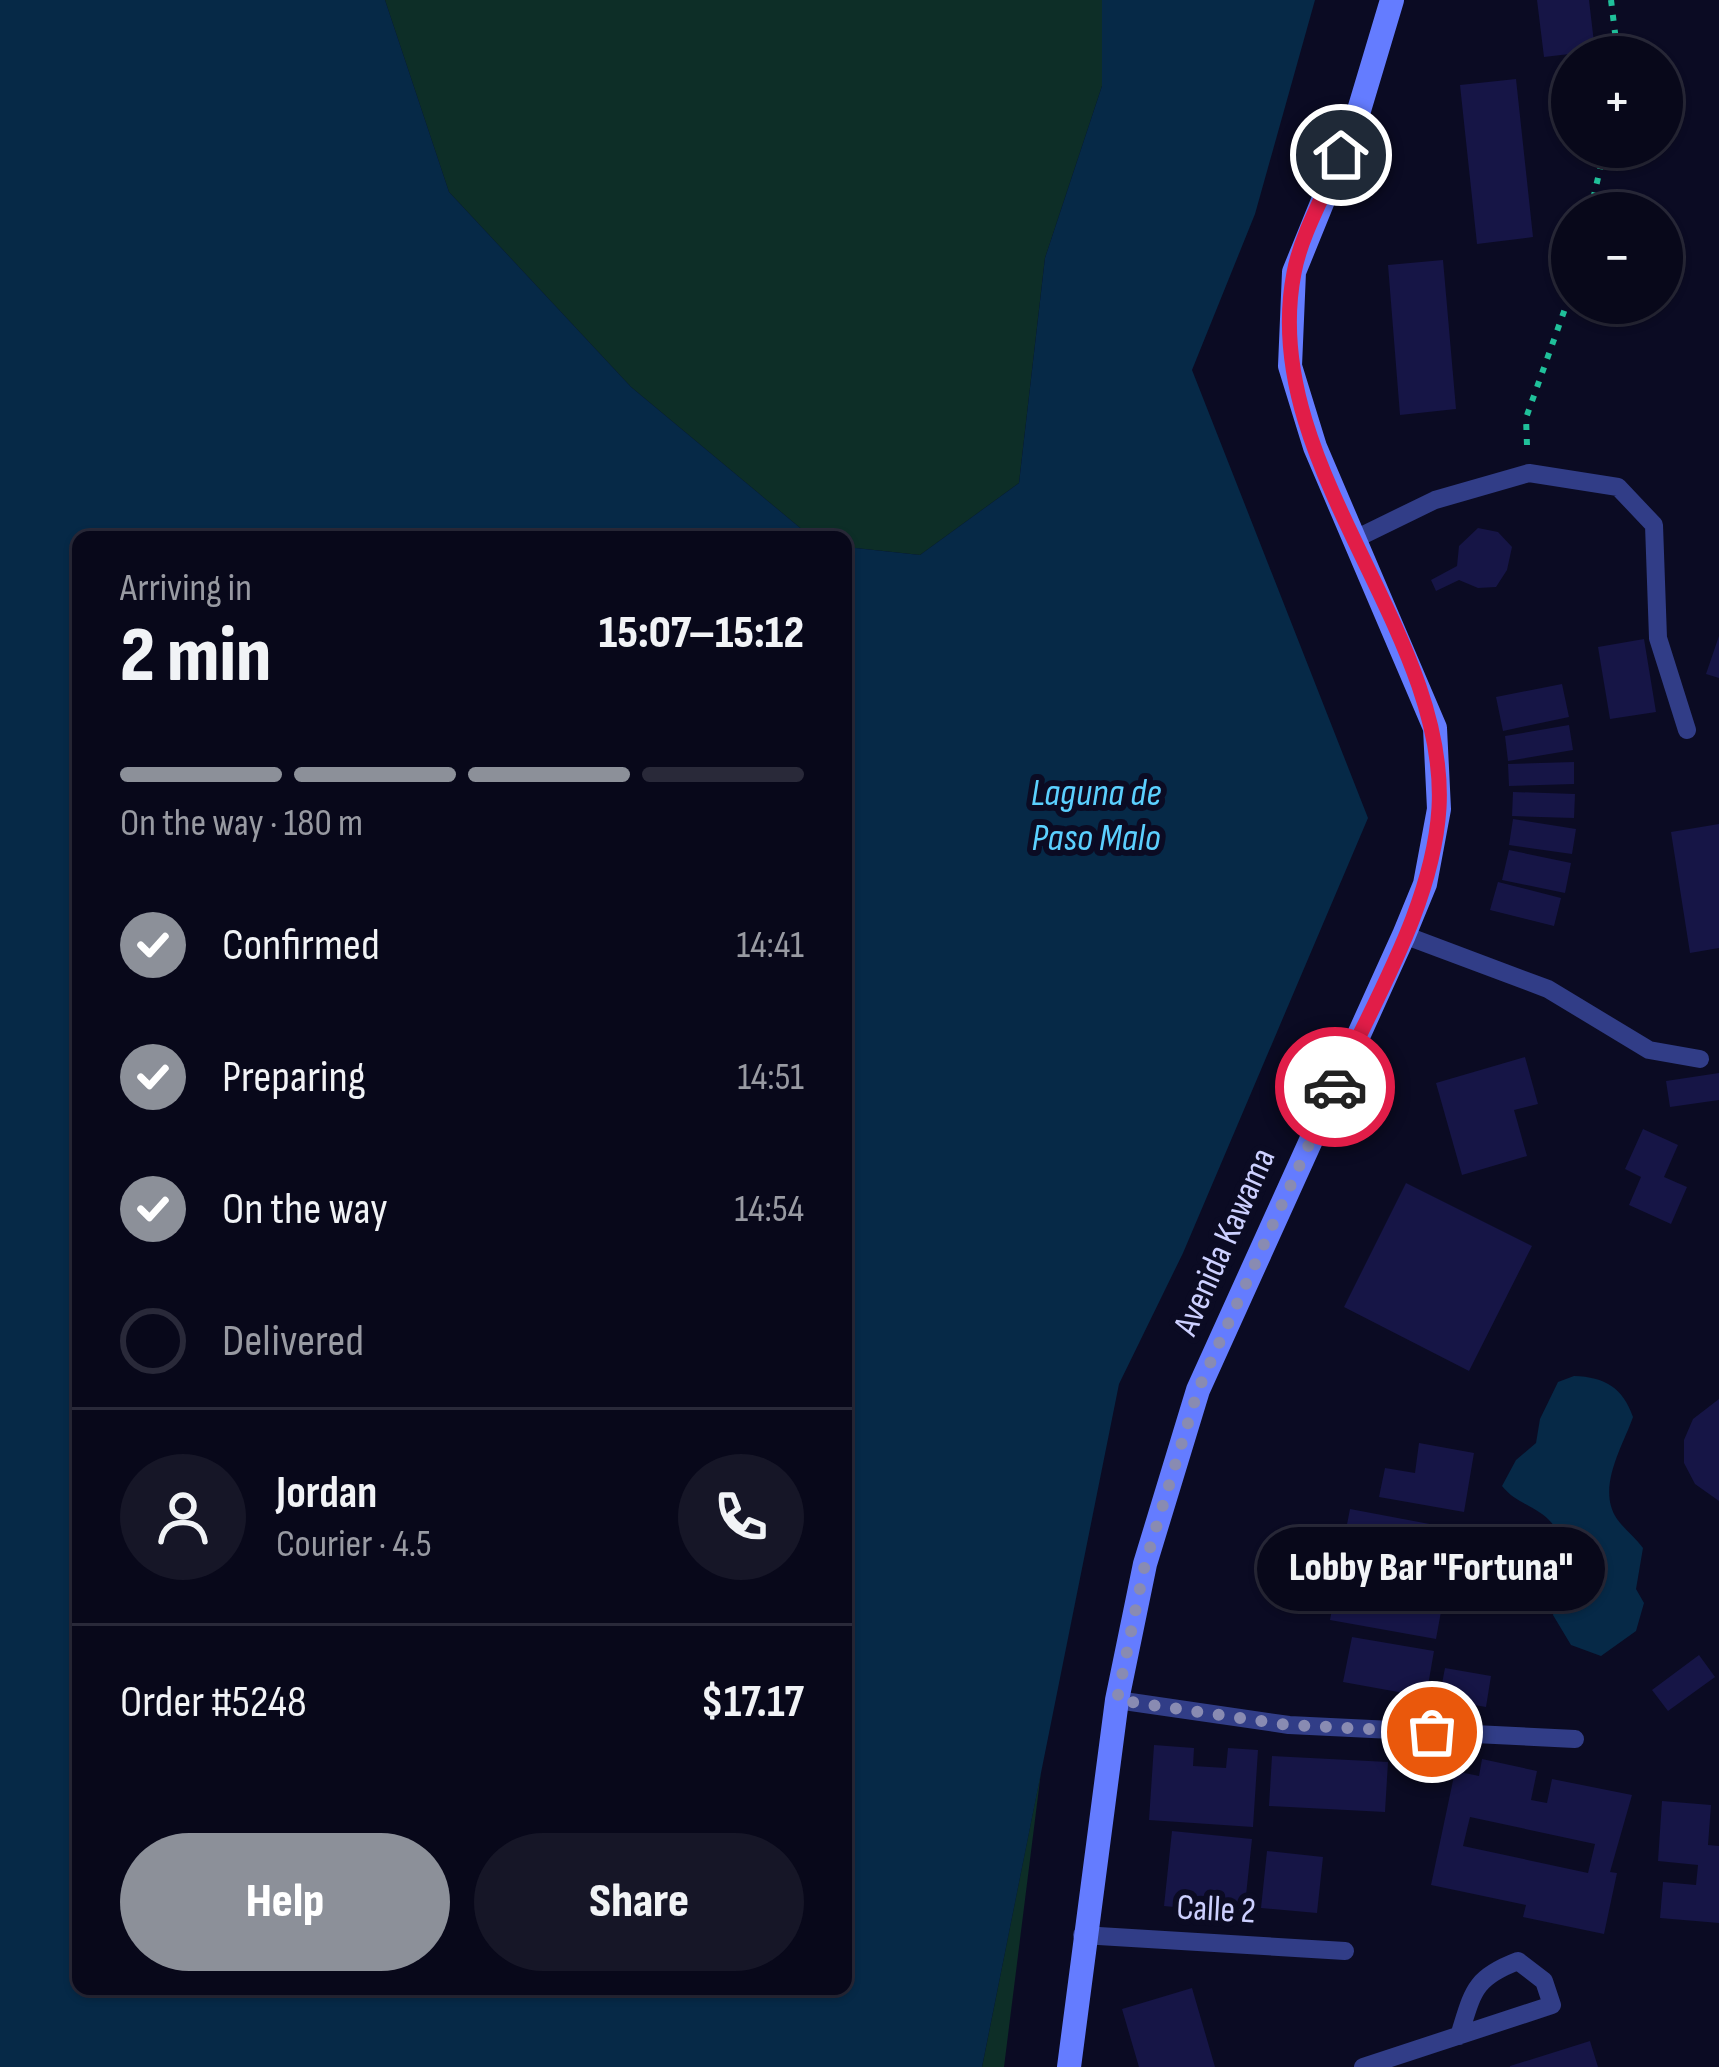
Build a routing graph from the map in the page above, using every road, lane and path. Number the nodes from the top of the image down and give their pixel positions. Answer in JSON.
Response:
{"nodes":[{"id":1,"x":1392,"y":0,"type":"edge"},
{"id":2,"x":1611,"y":0,"type":"edge"},
{"id":3,"x":1615,"y":36,"type":"edge"},
{"id":4,"x":1560,"y":324,"type":"edge"},
{"id":5,"x":1529,"y":473,"type":"junction"},
{"id":6,"x":1353,"y":540,"type":"junction"},
{"id":7,"x":1687,"y":730,"type":"dead end"},
{"id":8,"x":1404,"y":935,"type":"junction"},
{"id":9,"x":1700,"y":1059,"type":"dead end"},
{"id":10,"x":1117,"y":1700,"type":"junction"},
{"id":11,"x":1575,"y":1739,"type":"dead end"},
{"id":12,"x":1082,"y":1935,"type":"junction"},
{"id":13,"x":1345,"y":1951,"type":"dead end"},
{"id":14,"x":1459,"y":2036,"type":"junction"},
{"id":15,"x":1069,"y":2067,"type":"edge"},
{"id":16,"x":1363,"y":2067,"type":"edge"}],
"edges":[{"from":1,"to":6,"type":"main road","name":"Avenida Kawama"},
{"from":2,"to":3,"type":"path"},
{"from":4,"to":5,"type":"path"},
{"from":5,"to":6,"type":"lane"},
{"from":5,"to":7,"type":"lane"},
{"from":6,"to":8,"type":"main road","name":"Avenida Kawama"},
{"from":8,"to":9,"type":"lane"},
{"from":8,"to":10,"type":"main road","name":"Avenida Kawama"},
{"from":10,"to":11,"type":"lane"},
{"from":10,"to":12,"type":"main road","name":"Avenida Kawama"},
{"from":12,"to":13,"type":"lane","name":"Calle 2"},
{"from":12,"to":15,"type":"main road","name":"Avenida Kawama"},
{"from":14,"to":14,"type":"lane"},
{"from":14,"to":16,"type":"lane"}]}
